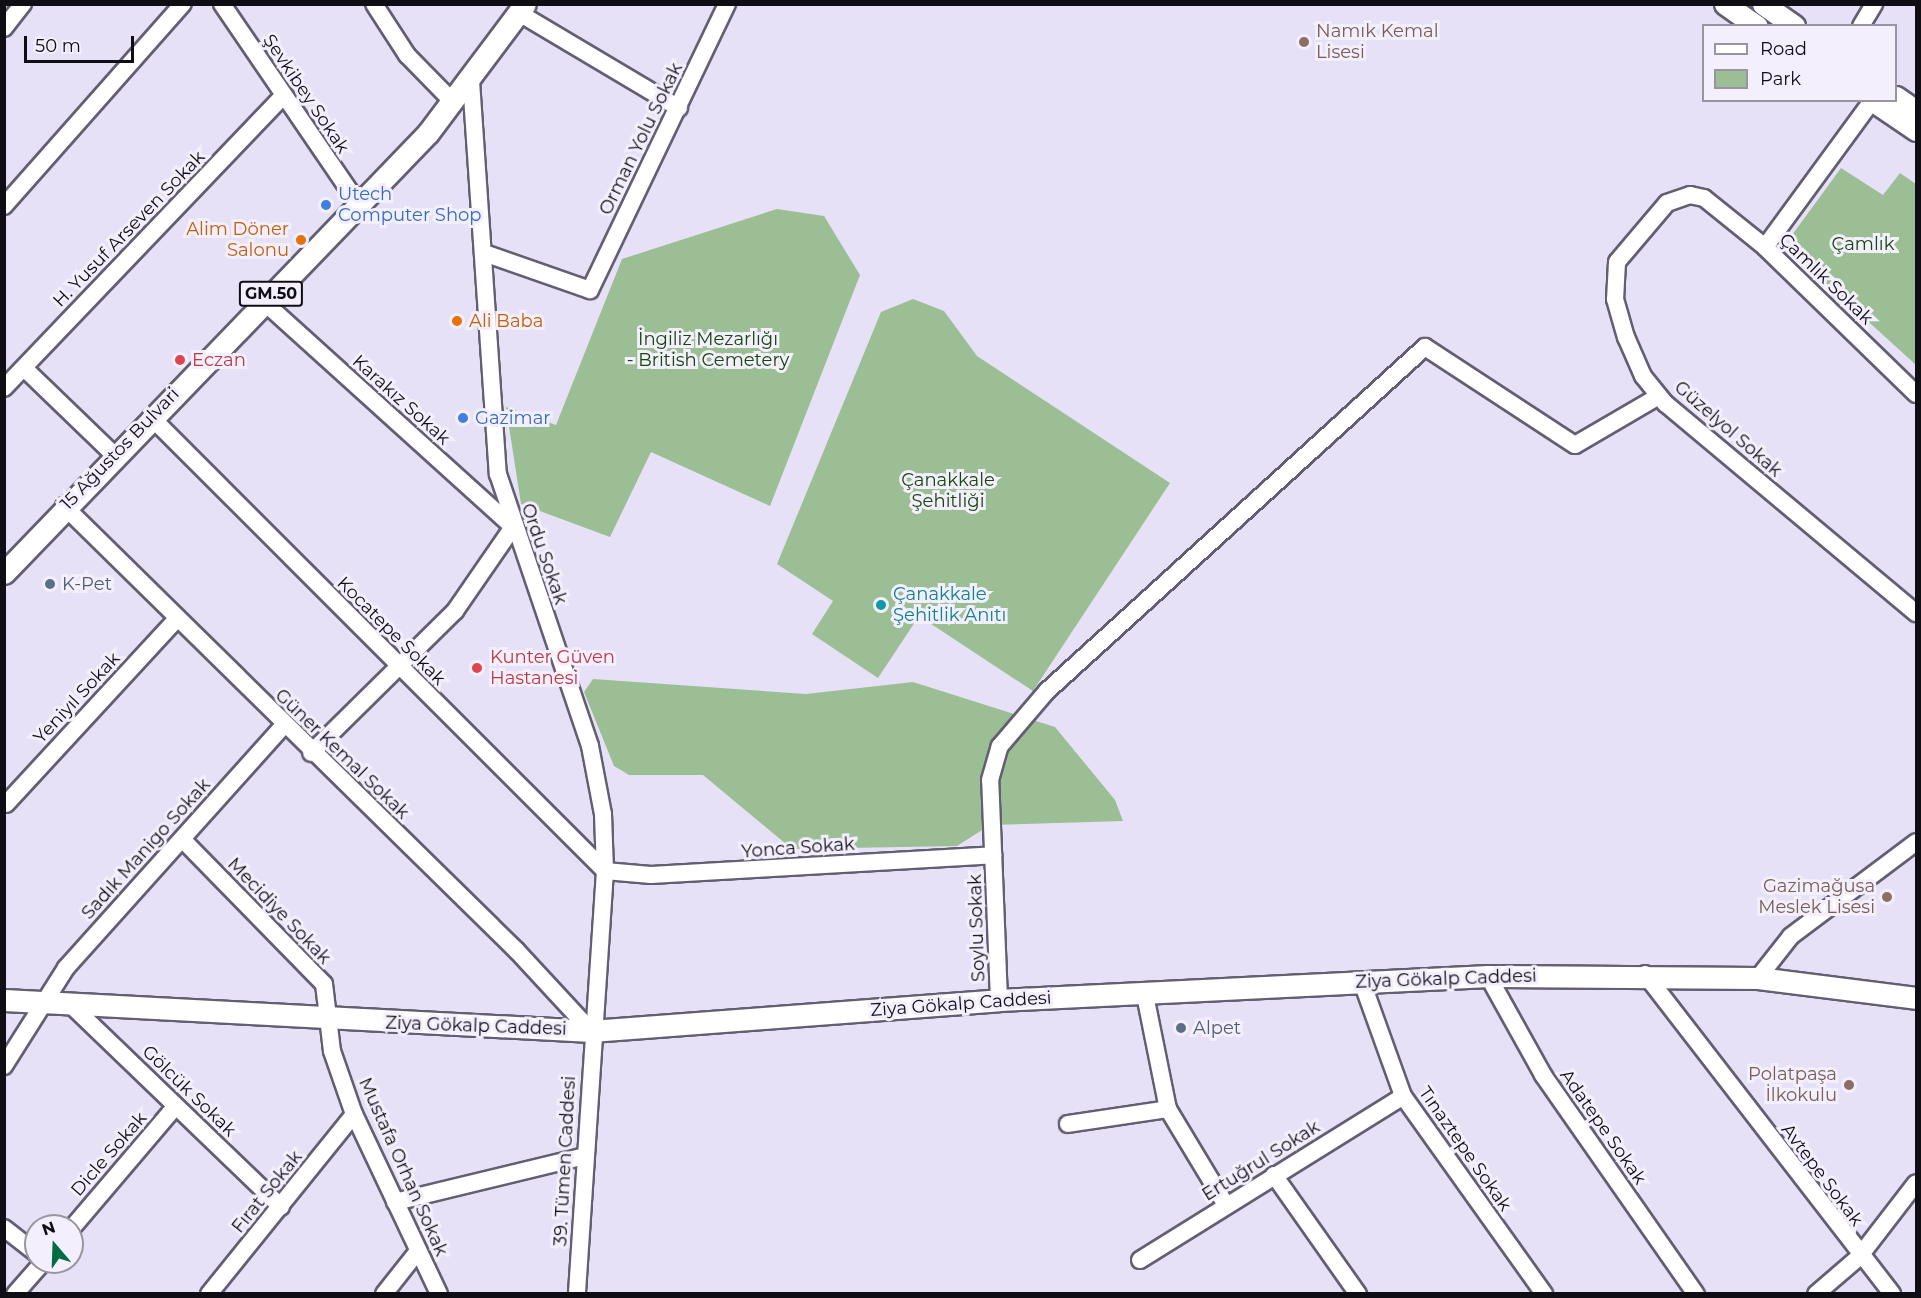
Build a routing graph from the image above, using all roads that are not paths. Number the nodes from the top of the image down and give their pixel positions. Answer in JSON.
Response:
{"nodes":[{"id":1,"x":23,"y":4,"type":"edge"},
{"id":2,"x":183,"y":4,"type":"edge"},
{"id":3,"x":222,"y":4,"type":"edge"},
{"id":4,"x":374,"y":4,"type":"edge"},
{"id":5,"x":727,"y":4,"type":"edge"},
{"id":6,"x":1725,"y":4,"type":"edge"},
{"id":7,"x":1763,"y":4,"type":"edge"},
{"id":8,"x":1874,"y":4,"type":"edge"},
{"id":9,"x":522,"y":9,"type":"edge"},
{"id":10,"x":1755,"y":24,"type":"edge"},
{"id":11,"x":1791,"y":24,"type":"edge"},
{"id":12,"x":1862,"y":24,"type":"edge"},
{"id":13,"x":4,"y":28,"type":"edge"},
{"id":14,"x":471,"y":81,"type":"junction"},
{"id":15,"x":282,"y":97,"type":"junction"},
{"id":16,"x":1897,"y":98,"type":"edge"},
{"id":17,"x":1871,"y":102,"type":"edge"},
{"id":18,"x":1874,"y":102,"type":"edge"},
{"id":19,"x":454,"y":103,"type":"junction"},
{"id":20,"x":679,"y":108,"type":"junction"},
{"id":21,"x":1917,"y":111,"type":"edge"},
{"id":22,"x":1917,"y":130,"type":"edge"},
{"id":23,"x":1704,"y":198,"type":"joint"},
{"id":24,"x":359,"y":205,"type":"junction"},
{"id":25,"x":4,"y":206,"type":"edge"},
{"id":26,"x":1765,"y":247,"type":"junction"},
{"id":27,"x":487,"y":254,"type":"junction"},
{"id":28,"x":264,"y":302,"type":"junction"},
{"id":29,"x":24,"y":368,"type":"junction"},
{"id":30,"x":4,"y":388,"type":"edge"},
{"id":31,"x":1917,"y":394,"type":"edge"},
{"id":32,"x":1659,"y":396,"type":"junction"},
{"id":33,"x":151,"y":417,"type":"junction"},
{"id":34,"x":114,"y":455,"type":"junction"},
{"id":35,"x":64,"y":506,"type":"junction"},
{"id":36,"x":513,"y":526,"type":"junction"},
{"id":37,"x":4,"y":573,"type":"edge"},
{"id":38,"x":1917,"y":613,"type":"edge"},
{"id":39,"x":177,"y":619,"type":"junction"},
{"id":40,"x":400,"y":667,"type":"junction"},
{"id":41,"x":284,"y":725,"type":"junction"},
{"id":42,"x":311,"y":753,"type":"junction"},
{"id":43,"x":6,"y":804,"type":"dead end"},
{"id":44,"x":182,"y":840,"type":"junction"},
{"id":45,"x":1917,"y":842,"type":"edge"},
{"id":46,"x":993,"y":855,"type":"junction"},
{"id":47,"x":605,"y":871,"type":"junction"},
{"id":48,"x":1646,"y":974,"type":"junction"},
{"id":49,"x":1488,"y":976,"type":"junction"},
{"id":50,"x":1758,"y":978,"type":"junction"},
{"id":51,"x":1362,"y":982,"type":"junction"},
{"id":52,"x":1145,"y":995,"type":"junction"},
{"id":53,"x":1917,"y":998,"type":"edge"},
{"id":54,"x":4,"y":1000,"type":"edge"},
{"id":55,"x":999,"y":1000,"type":"junction"},
{"id":56,"x":42,"y":1003,"type":"junction"},
{"id":57,"x":69,"y":1003,"type":"junction"},
{"id":58,"x":330,"y":1020,"type":"junction"},
{"id":59,"x":591,"y":1031,"type":"junction"},
{"id":60,"x":4,"y":1066,"type":"edge"},
{"id":61,"x":1403,"y":1096,"type":"junction"},
{"id":62,"x":176,"y":1106,"type":"junction"},
{"id":63,"x":1168,"y":1108,"type":"junction"},
{"id":64,"x":354,"y":1114,"type":"junction"},
{"id":65,"x":1068,"y":1124,"type":"dead end"},
{"id":66,"x":585,"y":1156,"type":"junction"},
{"id":67,"x":1274,"y":1175,"type":"junction"},
{"id":68,"x":1917,"y":1183,"type":"edge"},
{"id":69,"x":395,"y":1202,"type":"junction"},
{"id":70,"x":1226,"y":1205,"type":"junction"},
{"id":71,"x":281,"y":1207,"type":"junction"},
{"id":72,"x":84,"y":1214,"type":"edge"},
{"id":73,"x":4,"y":1228,"type":"edge"},
{"id":74,"x":24,"y":1244,"type":"edge"},
{"id":75,"x":418,"y":1251,"type":"junction"},
{"id":76,"x":1859,"y":1257,"type":"junction"},
{"id":77,"x":1140,"y":1260,"type":"dead end"},
{"id":78,"x":32,"y":1274,"type":"edge"},
{"id":79,"x":15,"y":1293,"type":"edge"},
{"id":80,"x":209,"y":1293,"type":"edge"},
{"id":81,"x":384,"y":1293,"type":"edge"},
{"id":82,"x":439,"y":1293,"type":"edge"},
{"id":83,"x":577,"y":1293,"type":"edge"},
{"id":84,"x":1358,"y":1293,"type":"edge"},
{"id":85,"x":1544,"y":1293,"type":"edge"},
{"id":86,"x":1696,"y":1293,"type":"edge"},
{"id":87,"x":1816,"y":1293,"type":"edge"},
{"id":88,"x":1892,"y":1293,"type":"edge"}],
"edges":[{"from":1,"to":13,"type":"street"},
{"from":2,"to":25,"type":"street"},
{"from":3,"to":15,"type":"street","name":"Şevkibey Sokak"},
{"from":4,"to":19,"type":"street"},
{"from":5,"to":20,"type":"street","name":"Orman Yolu Sokak"},
{"from":6,"to":10,"type":"main road"},
{"from":7,"to":11,"type":"main road"},
{"from":8,"to":12,"type":"street"},
{"from":9,"to":14,"type":"main road","name":"15 Ağustos Bulvari","number":"GM.50"},
{"from":9,"to":20,"type":"street"},
{"from":14,"to":19,"type":"main road","name":"15 Ağustos Bulvari","number":"GM.50"},
{"from":14,"to":27,"type":"street","name":"Ordu Sokak"},
{"from":15,"to":24,"type":"street","name":"Şevkibey Sokak"},
{"from":15,"to":29,"type":"street","name":"H. Yusuf Arseven Sokak"},
{"from":16,"to":21,"type":"main road"},
{"from":17,"to":26,"type":"street"},
{"from":18,"to":22,"type":"main road"},
{"from":19,"to":24,"type":"main road","name":"15 Ağustos Bulvari","number":"GM.50"},
{"from":20,"to":27,"type":"street","name":"Orman Yolu Sokak"},
{"from":23,"to":26,"type":"street","name":"Çamlık Sokak"},
{"from":23,"to":32,"type":"street","name":"Güzelyol Sokak"},
{"from":24,"to":28,"type":"main road","name":"15 Ağustos Bulvari","number":"GM.50"},
{"from":26,"to":31,"type":"street","name":"Çamlık Sokak"},
{"from":27,"to":36,"type":"street","name":"Ordu Sokak"},
{"from":28,"to":33,"type":"main road","name":"15 Ağustos Bulvari","number":"GM.50"},
{"from":28,"to":36,"type":"street","name":"Karakız Sokak"},
{"from":29,"to":30,"type":"street","name":"H. Yusuf Arseven Sokak"},
{"from":29,"to":34,"type":"street"},
{"from":32,"to":38,"type":"street","name":"Güzelyol Sokak"},
{"from":32,"to":46,"type":"street","name":"Soylu Sokak"},
{"from":33,"to":34,"type":"main road","name":"15 Ağustos Bulvari","number":"GM.50"},
{"from":33,"to":40,"type":"street","name":"Kocatepe Sokak"},
{"from":34,"to":35,"type":"main road","name":"15 Ağustos Bulvari","number":"GM.50"},
{"from":35,"to":37,"type":"main road","name":"15 Ağustos Bulvari","number":"GM.50"},
{"from":35,"to":39,"type":"street","name":"Güner Kemal Sokak"},
{"from":36,"to":40,"type":"street"},
{"from":36,"to":47,"type":"street","name":"Ordu Sokak"},
{"from":39,"to":41,"type":"street","name":"Güner Kemal Sokak"},
{"from":39,"to":43,"type":"street","name":"Yeniyıl Sokak"},
{"from":40,"to":42,"type":"street"},
{"from":40,"to":47,"type":"street","name":"Kocatepe Sokak"},
{"from":41,"to":42,"type":"street","name":"Güner Kemal Sokak"},
{"from":41,"to":44,"type":"street","name":"Sadık Manigo Sokak"},
{"from":42,"to":59,"type":"street","name":"Güner Kemal Sokak"},
{"from":44,"to":56,"type":"street","name":"Sadık Manigo Sokak"},
{"from":44,"to":58,"type":"street","name":"Mecidiye Sokak"},
{"from":45,"to":50,"type":"street"},
{"from":46,"to":47,"type":"street","name":"Yonca Sokak"},
{"from":46,"to":55,"type":"street","name":"Soylu Sokak"},
{"from":47,"to":59,"type":"street","name":"Ordu Sokak"},
{"from":48,"to":49,"type":"main road","name":"Ziya Gökalp Caddesi"},
{"from":48,"to":50,"type":"main road","name":"Ziya Gökalp Caddesi"},
{"from":48,"to":76,"type":"street","name":"Avtepe Sokak"},
{"from":49,"to":51,"type":"main road","name":"Ziya Gökalp Caddesi"},
{"from":49,"to":86,"type":"street","name":"Adatepe Sokak"},
{"from":50,"to":53,"type":"main road","name":"Ziya Gökalp Caddesi"},
{"from":51,"to":52,"type":"main road","name":"Ziya Gökalp Caddesi"},
{"from":51,"to":61,"type":"street","name":"Tınaztepe Sokak"},
{"from":52,"to":55,"type":"main road","name":"Ziya Gökalp Caddesi"},
{"from":52,"to":63,"type":"street"},
{"from":54,"to":56,"type":"main road","name":"Ziya Gökalp Caddesi"},
{"from":55,"to":59,"type":"main road","name":"Ziya Gökalp Caddesi"},
{"from":56,"to":57,"type":"main road","name":"Ziya Gökalp Caddesi"},
{"from":56,"to":60,"type":"street","name":"Sadık Manigo Sokak"},
{"from":57,"to":58,"type":"main road","name":"Ziya Gökalp Caddesi"},
{"from":57,"to":62,"type":"street","name":"Gölcük Sokak"},
{"from":58,"to":59,"type":"main road","name":"Ziya Gökalp Caddesi"},
{"from":58,"to":64,"type":"street","name":"Mustafa Orhan Sokak"},
{"from":59,"to":66,"type":"street","name":"39. Tümen Caddesi"},
{"from":61,"to":67,"type":"street","name":"Ertuğrul Sokak"},
{"from":61,"to":85,"type":"street","name":"Tınaztepe Sokak"},
{"from":62,"to":71,"type":"street","name":"Gölcük Sokak"},
{"from":62,"to":72,"type":"street","name":"Dicle Sokak"},
{"from":63,"to":65,"type":"street"},
{"from":63,"to":70,"type":"street"},
{"from":64,"to":69,"type":"street","name":"Mustafa Orhan Sokak"},
{"from":64,"to":71,"type":"street","name":"Fırat Sokak"},
{"from":66,"to":69,"type":"street"},
{"from":66,"to":83,"type":"street","name":"39. Tümen Caddesi"},
{"from":67,"to":70,"type":"street","name":"Ertuğrul Sokak"},
{"from":67,"to":84,"type":"street"},
{"from":68,"to":76,"type":"street"},
{"from":69,"to":75,"type":"street","name":"Mustafa Orhan Sokak"},
{"from":70,"to":77,"type":"street","name":"Ertuğrul Sokak"},
{"from":71,"to":80,"type":"street","name":"Fırat Sokak"},
{"from":73,"to":74,"type":"street"},
{"from":75,"to":81,"type":"street"},
{"from":75,"to":82,"type":"street","name":"Mustafa Orhan Sokak"},
{"from":76,"to":87,"type":"street"},
{"from":76,"to":88,"type":"street","name":"Avtepe Sokak"},
{"from":78,"to":79,"type":"street"}]}
